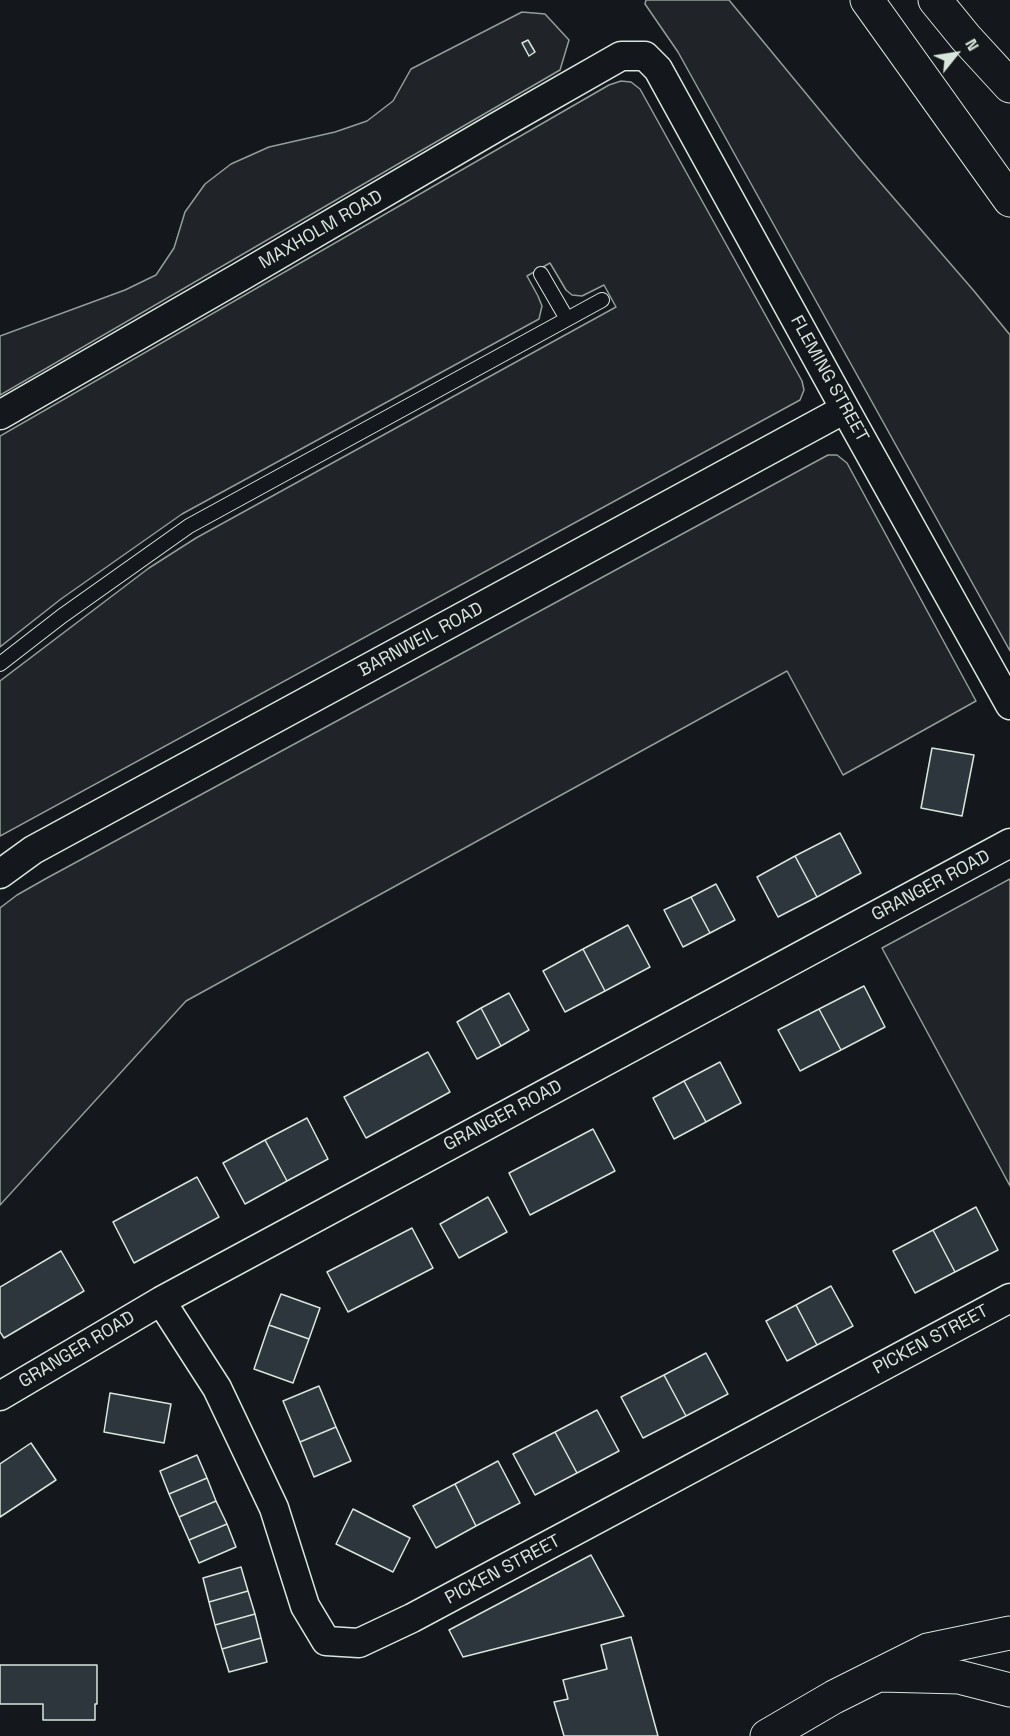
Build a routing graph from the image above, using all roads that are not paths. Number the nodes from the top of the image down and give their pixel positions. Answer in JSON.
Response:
{"nodes":[{"id":1,"x":867,"y":0,"type":"edge"},
{"id":2,"x":874,"y":0,"type":"edge"},
{"id":3,"x":935,"y":0,"type":"edge"},
{"id":4,"x":645,"y":57,"type":"joint"},
{"id":5,"x":1010,"y":86,"type":"edge"},
{"id":6,"x":1010,"y":160,"type":"edge"},
{"id":7,"x":1010,"y":200,"type":"edge"},
{"id":8,"x":541,"y":274,"type":"dead end"},
{"id":9,"x":602,"y":300,"type":"dead end"},
{"id":10,"x":567,"y":319,"type":"junction"},
{"id":11,"x":845,"y":410,"type":"junction"},
{"id":12,"x":0,"y":415,"type":"edge"},
{"id":13,"x":0,"y":664,"type":"edge"},
{"id":14,"x":1010,"y":705,"type":"edge"},
{"id":15,"x":1010,"y":843,"type":"edge"},
{"id":16,"x":0,"y":874,"type":"edge"},
{"id":17,"x":1010,"y":1298,"type":"edge"},
{"id":18,"x":160,"y":1301,"type":"junction"},
{"id":19,"x":0,"y":1396,"type":"edge"},
{"id":20,"x":1010,"y":1633,"type":"edge"},
{"id":21,"x":877,"y":1675,"type":"junction"},
{"id":22,"x":1010,"y":1690,"type":"edge"},
{"id":23,"x":767,"y":1736,"type":"edge"}],
"edges":[{"from":1,"to":7,"type":"main road"},
{"from":2,"to":6,"type":"main road"},
{"from":3,"to":5,"type":"main road"},
{"from":4,"to":11,"type":"street","name":"FLEMING STREET"},
{"from":4,"to":12,"type":"street","name":"MAXHOLM ROAD"},
{"from":8,"to":10,"type":"lane"},
{"from":9,"to":10,"type":"lane"},
{"from":10,"to":13,"type":"lane"},
{"from":11,"to":14,"type":"street","name":"FLEMING STREET"},
{"from":11,"to":16,"type":"street","name":"BARNWEIL ROAD"},
{"from":15,"to":18,"type":"street","name":"GRANGER ROAD"},
{"from":17,"to":18,"type":"street","name":"PICKEN STREET"},
{"from":18,"to":19,"type":"street","name":"GRANGER ROAD"},
{"from":20,"to":21,"type":"main road"},
{"from":21,"to":22,"type":"main road"},
{"from":21,"to":23,"type":"main road"}]}
